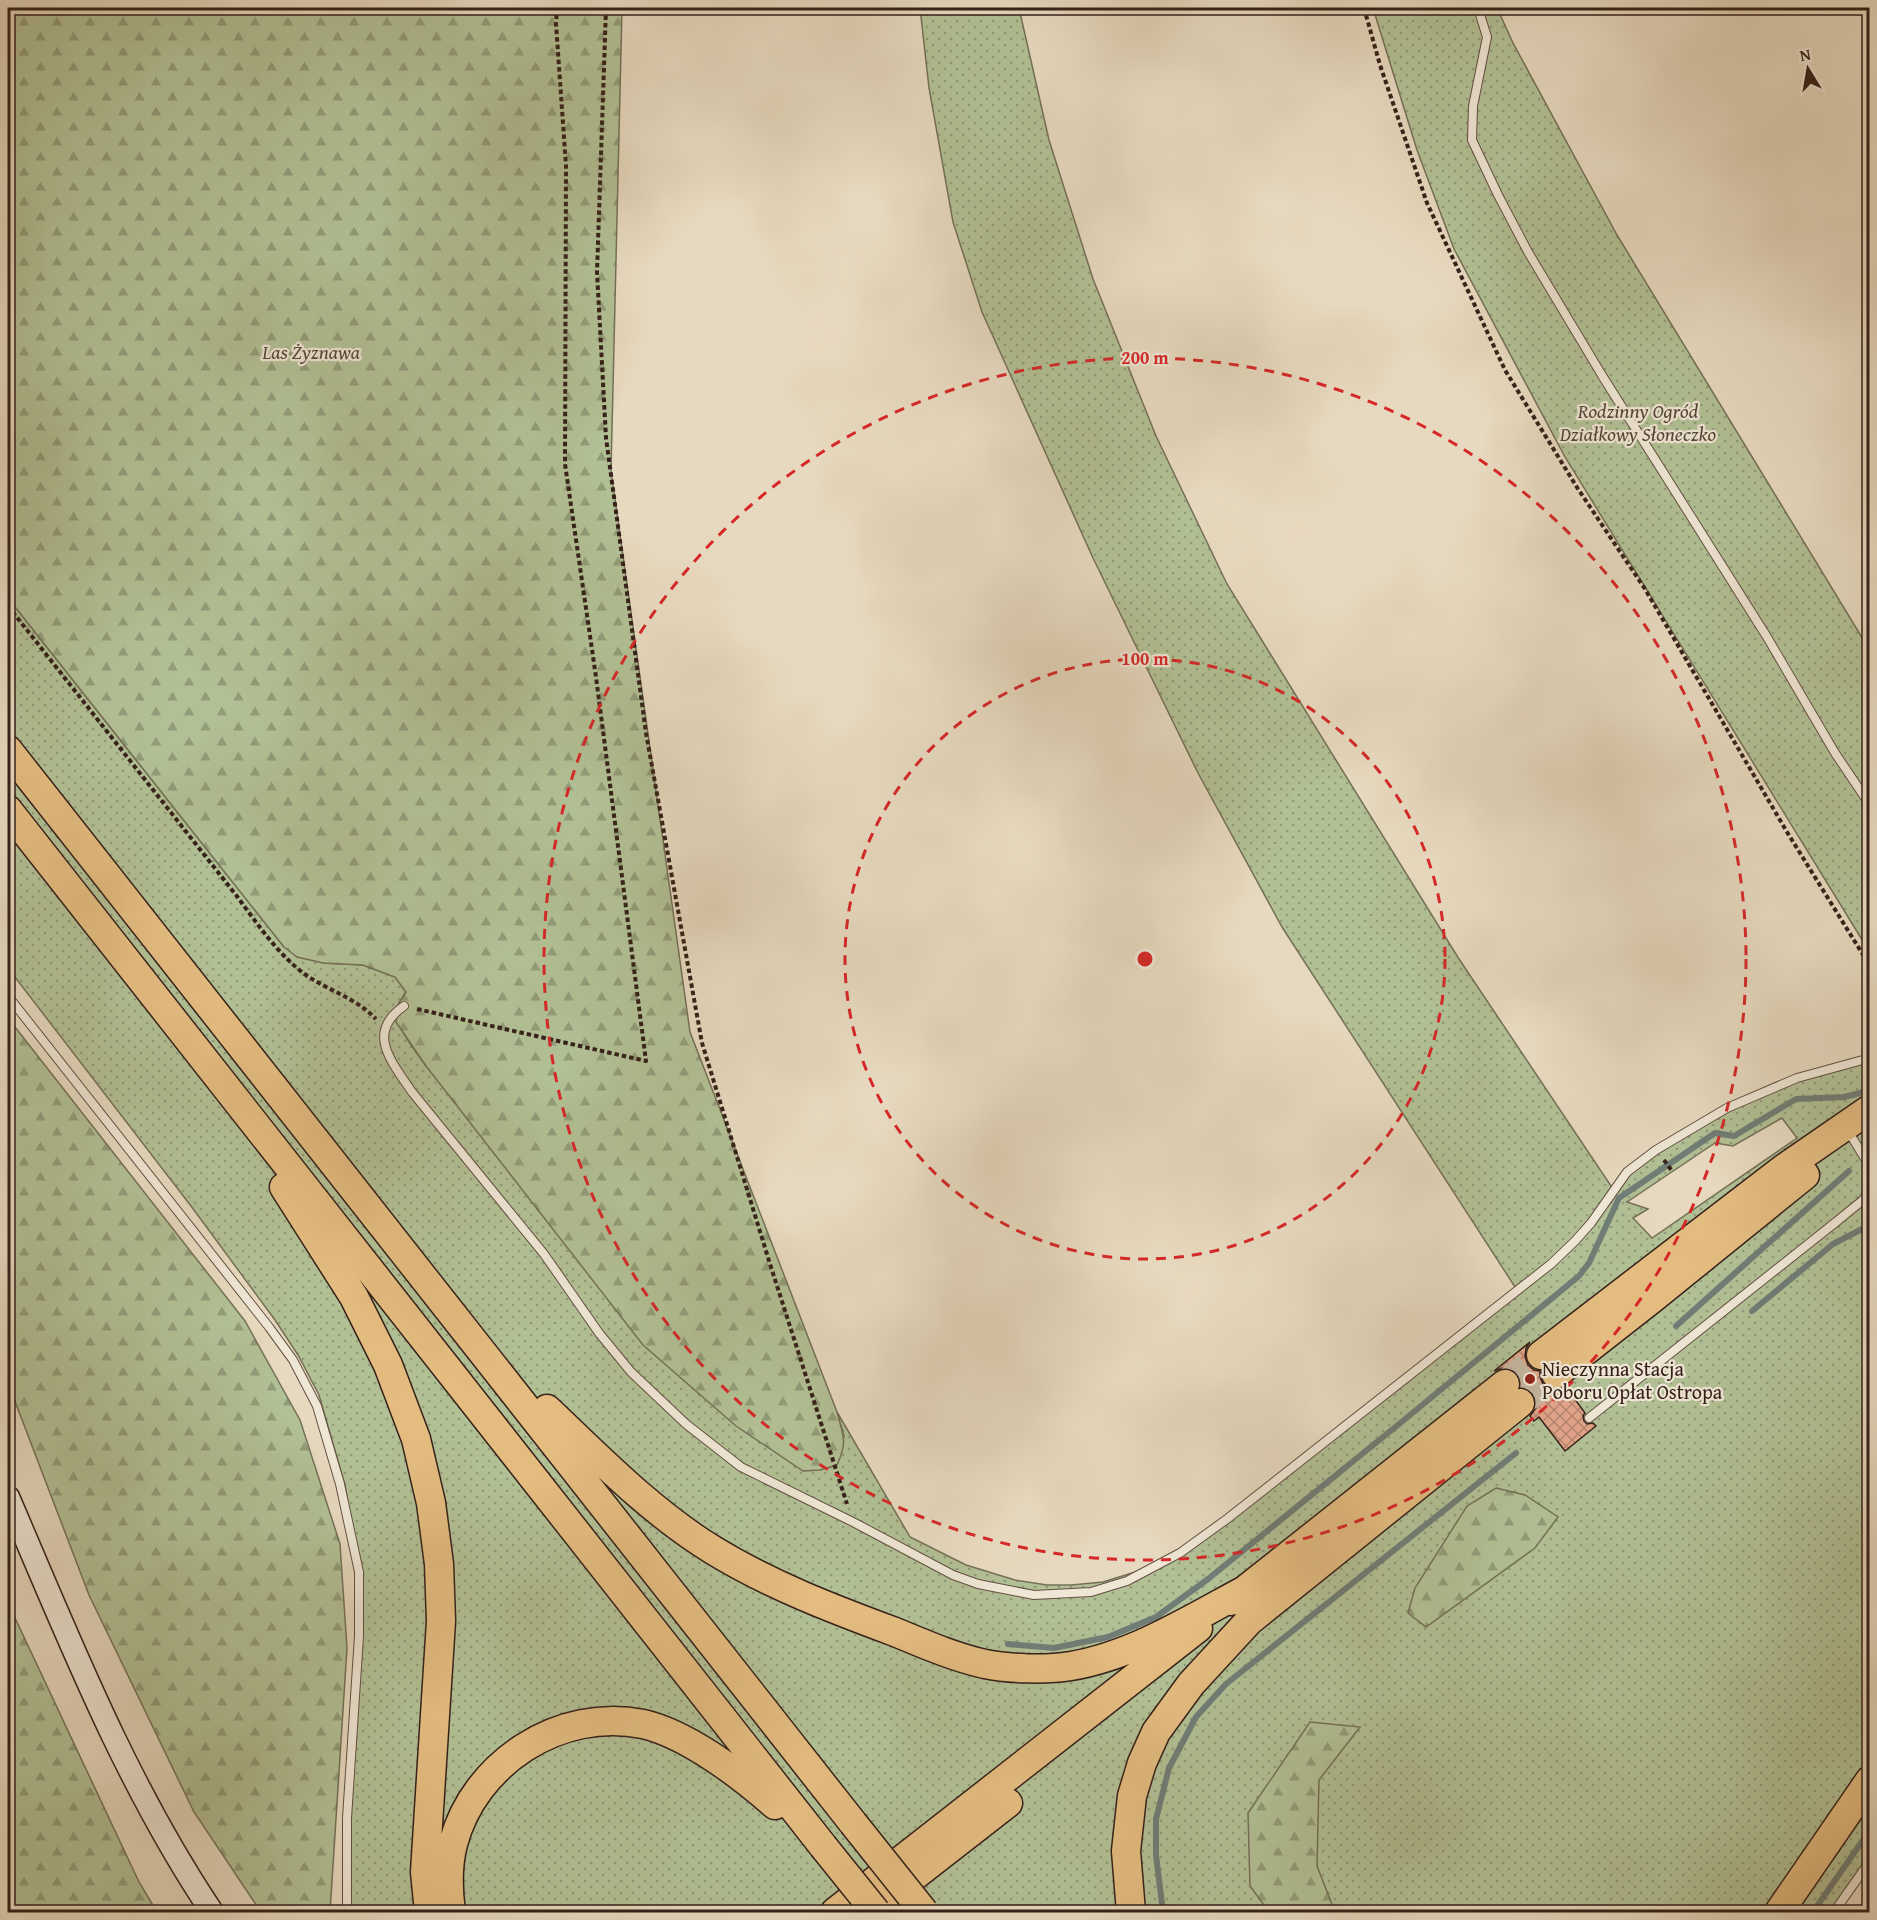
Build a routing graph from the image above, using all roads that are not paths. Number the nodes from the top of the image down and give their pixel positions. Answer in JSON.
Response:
{"nodes":[{"id":1,"x":1478,"y":8,"type":"edge"},
{"id":2,"x":8,"y":750,"type":"edge"},
{"id":3,"x":1869,"y":805,"type":"edge"},
{"id":4,"x":8,"y":810,"type":"edge"},
{"id":5,"x":8,"y":996,"type":"edge"},
{"id":6,"x":404,"y":1006,"type":"road end"},
{"id":7,"x":1869,"y":1058,"type":"edge"},
{"id":8,"x":238,"y":1103,"type":"junction"},
{"id":9,"x":1869,"y":1109,"type":"edge"},
{"id":10,"x":1861,"y":1134,"type":"edge"},
{"id":11,"x":1869,"y":1169,"type":"edge"},
{"id":12,"x":1869,"y":1189,"type":"edge"},
{"id":13,"x":477,"y":1344,"type":"junction"},
{"id":14,"x":1590,"y":1418,"type":"dead end"},
{"id":15,"x":8,"y":1497,"type":"edge"},
{"id":16,"x":1245,"y":1590,"type":"junction"},
{"id":17,"x":1249,"y":1621,"type":"junction"},
{"id":18,"x":1869,"y":1780,"type":"edge"},
{"id":19,"x":823,"y":1846,"type":"junction"},
{"id":20,"x":1869,"y":1861,"type":"edge"},
{"id":21,"x":212,"y":1912,"type":"edge"},
{"id":22,"x":347,"y":1912,"type":"edge"},
{"id":23,"x":429,"y":1912,"type":"edge"},
{"id":24,"x":452,"y":1912,"type":"edge"},
{"id":25,"x":835,"y":1912,"type":"edge"},
{"id":26,"x":868,"y":1912,"type":"edge"},
{"id":27,"x":876,"y":1912,"type":"edge"},
{"id":28,"x":924,"y":1912,"type":"edge"},
{"id":29,"x":1131,"y":1912,"type":"edge"},
{"id":30,"x":1779,"y":1912,"type":"edge"},
{"id":31,"x":1834,"y":1912,"type":"edge"}],
"edges":[{"from":1,"to":3,"type":"lane"},
{"from":2,"to":13,"type":"highway"},
{"from":4,"to":8,"type":"highway"},
{"from":5,"to":22,"type":"lane"},
{"from":6,"to":7,"type":"lane"},
{"from":8,"to":19,"type":"highway"},
{"from":8,"to":23,"type":"highway"},
{"from":9,"to":10,"type":"highway"},
{"from":10,"to":11,"type":"lane"},
{"from":12,"to":14,"type":"lane"},
{"from":13,"to":16,"type":"highway"},
{"from":13,"to":28,"type":"highway","bridge":true},
{"from":15,"to":21,"type":"main road"},
{"from":16,"to":17,"type":"highway"},
{"from":16,"to":25,"type":"highway"},
{"from":17,"to":26,"type":"highway"},
{"from":17,"to":29,"type":"highway"},
{"from":18,"to":30,"type":"highway"},
{"from":19,"to":24,"type":"highway"},
{"from":19,"to":27,"type":"highway","bridge":true},
{"from":20,"to":31,"type":"lane"}]}
